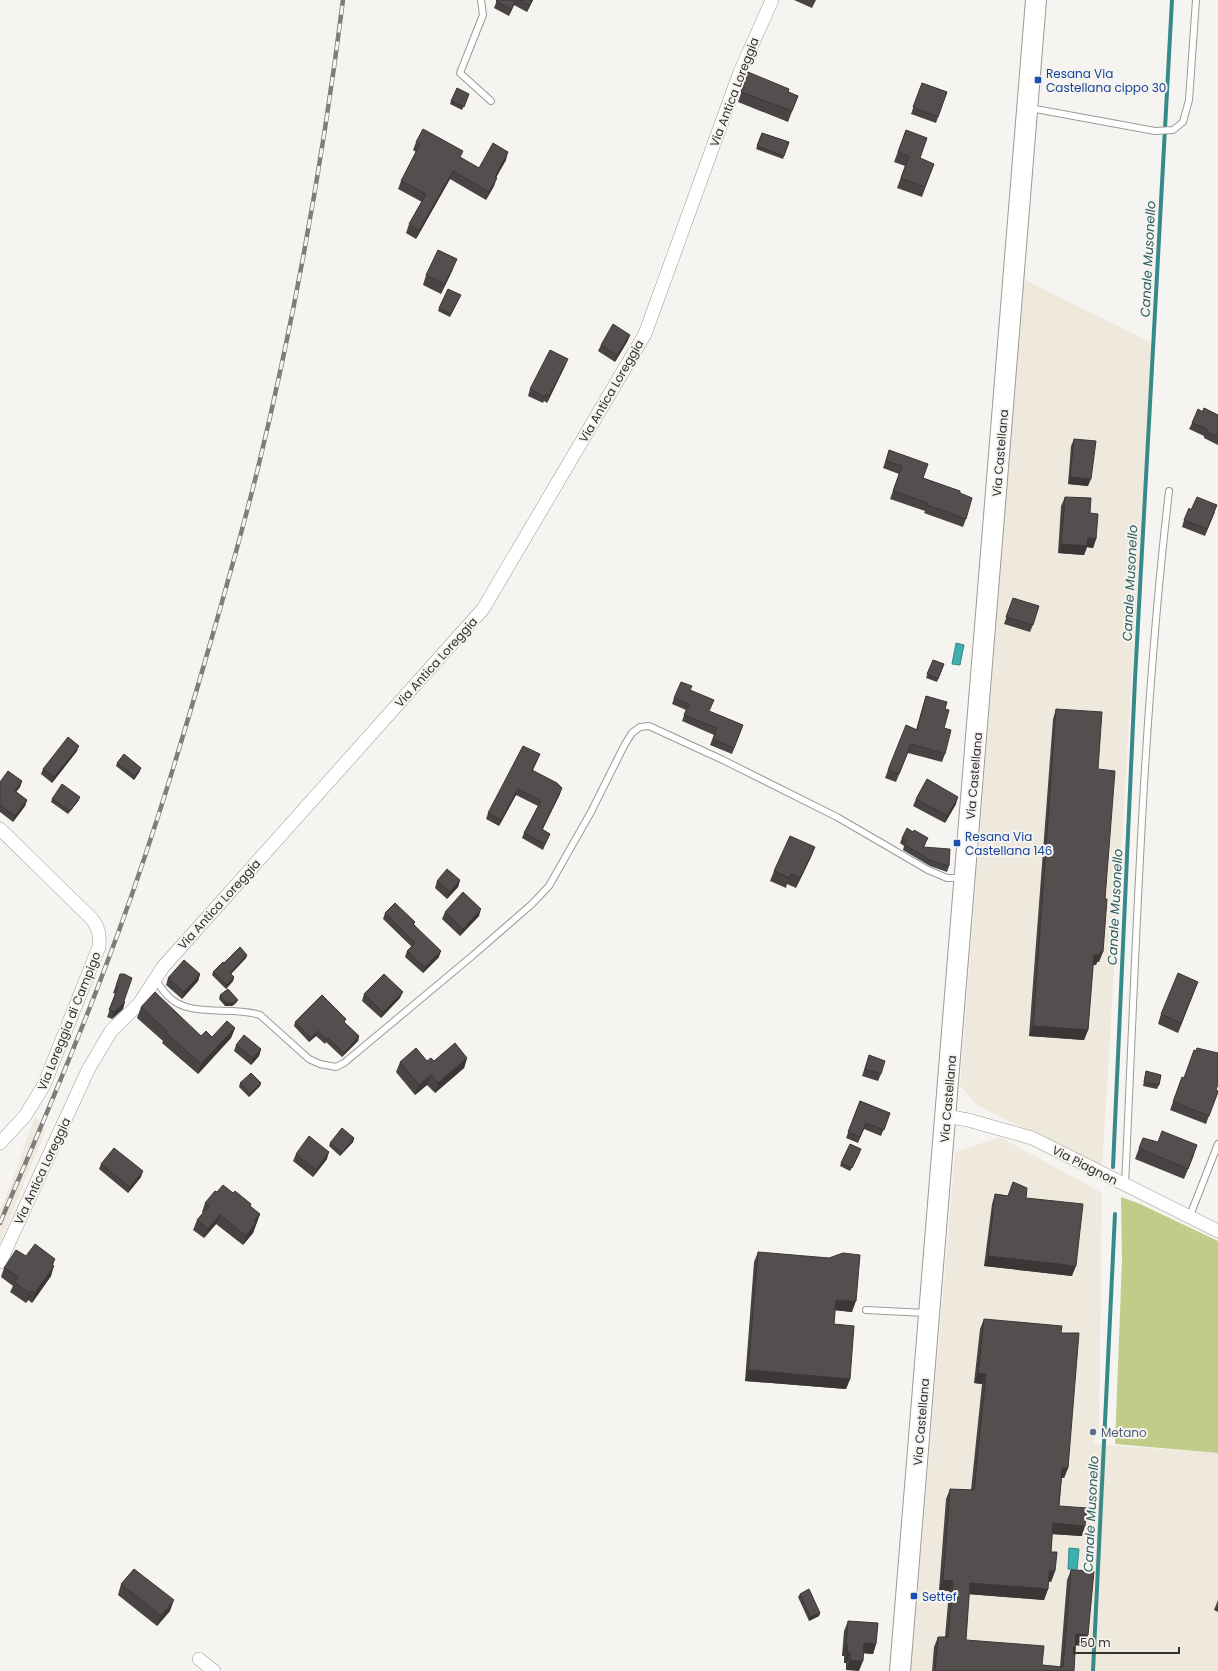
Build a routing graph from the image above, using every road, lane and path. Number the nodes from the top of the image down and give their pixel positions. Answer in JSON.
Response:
{"nodes":[{"id":1,"x":481,"y":0,"type":"edge"},
{"id":2,"x":772,"y":0,"type":"edge"},
{"id":3,"x":1036,"y":0,"type":"edge"},
{"id":4,"x":1196,"y":0,"type":"edge"},
{"id":5,"x":491,"y":101,"type":"dead end"},
{"id":6,"x":1027,"y":108,"type":"junction"},
{"id":7,"x":1169,"y":491,"type":"dead end"},
{"id":8,"x":0,"y":829,"type":"edge"},
{"id":9,"x":965,"y":878,"type":"junction"},
{"id":10,"x":155,"y":979,"type":"junction"},
{"id":11,"x":946,"y":1116,"type":"junction"},
{"id":12,"x":0,"y":1143,"type":"edge"},
{"id":13,"x":1218,"y":1144,"type":"edge"},
{"id":14,"x":1125,"y":1185,"type":"junction"},
{"id":15,"x":1189,"y":1218,"type":"junction"},
{"id":16,"x":1218,"y":1231,"type":"edge"},
{"id":17,"x":0,"y":1262,"type":"edge"},
{"id":18,"x":866,"y":1310,"type":"dead end"},
{"id":19,"x":930,"y":1313,"type":"junction"},
{"id":20,"x":199,"y":1659,"type":"dead end"},
{"id":21,"x":214,"y":1671,"type":"edge"},
{"id":22,"x":900,"y":1671,"type":"edge"}],
"edges":[{"from":1,"to":5,"type":"lane"},
{"from":2,"to":10,"type":"street","name":"Via Antica Loreggia"},
{"from":3,"to":6,"type":"main road","name":"Via Castellana"},
{"from":4,"to":6,"type":"lane"},
{"from":6,"to":9,"type":"main road","name":"Via Castellana"},
{"from":7,"to":14,"type":"lane"},
{"from":8,"to":12,"type":"street","name":"Via Loreggia di Campigo"},
{"from":9,"to":10,"type":"lane"},
{"from":9,"to":11,"type":"main road","name":"Via Castellana"},
{"from":10,"to":17,"type":"street","name":"Via Antica Loreggia"},
{"from":11,"to":14,"type":"street","name":"Via Piagnon"},
{"from":11,"to":19,"type":"main road","name":"Via Castellana"},
{"from":13,"to":15,"type":"lane"},
{"from":14,"to":15,"type":"street","name":"Via Piagnon"},
{"from":15,"to":16,"type":"street","name":"Via Piagnon"},
{"from":18,"to":19,"type":"lane"},
{"from":19,"to":22,"type":"main road","name":"Via Castellana"},
{"from":20,"to":21,"type":"street"}]}
